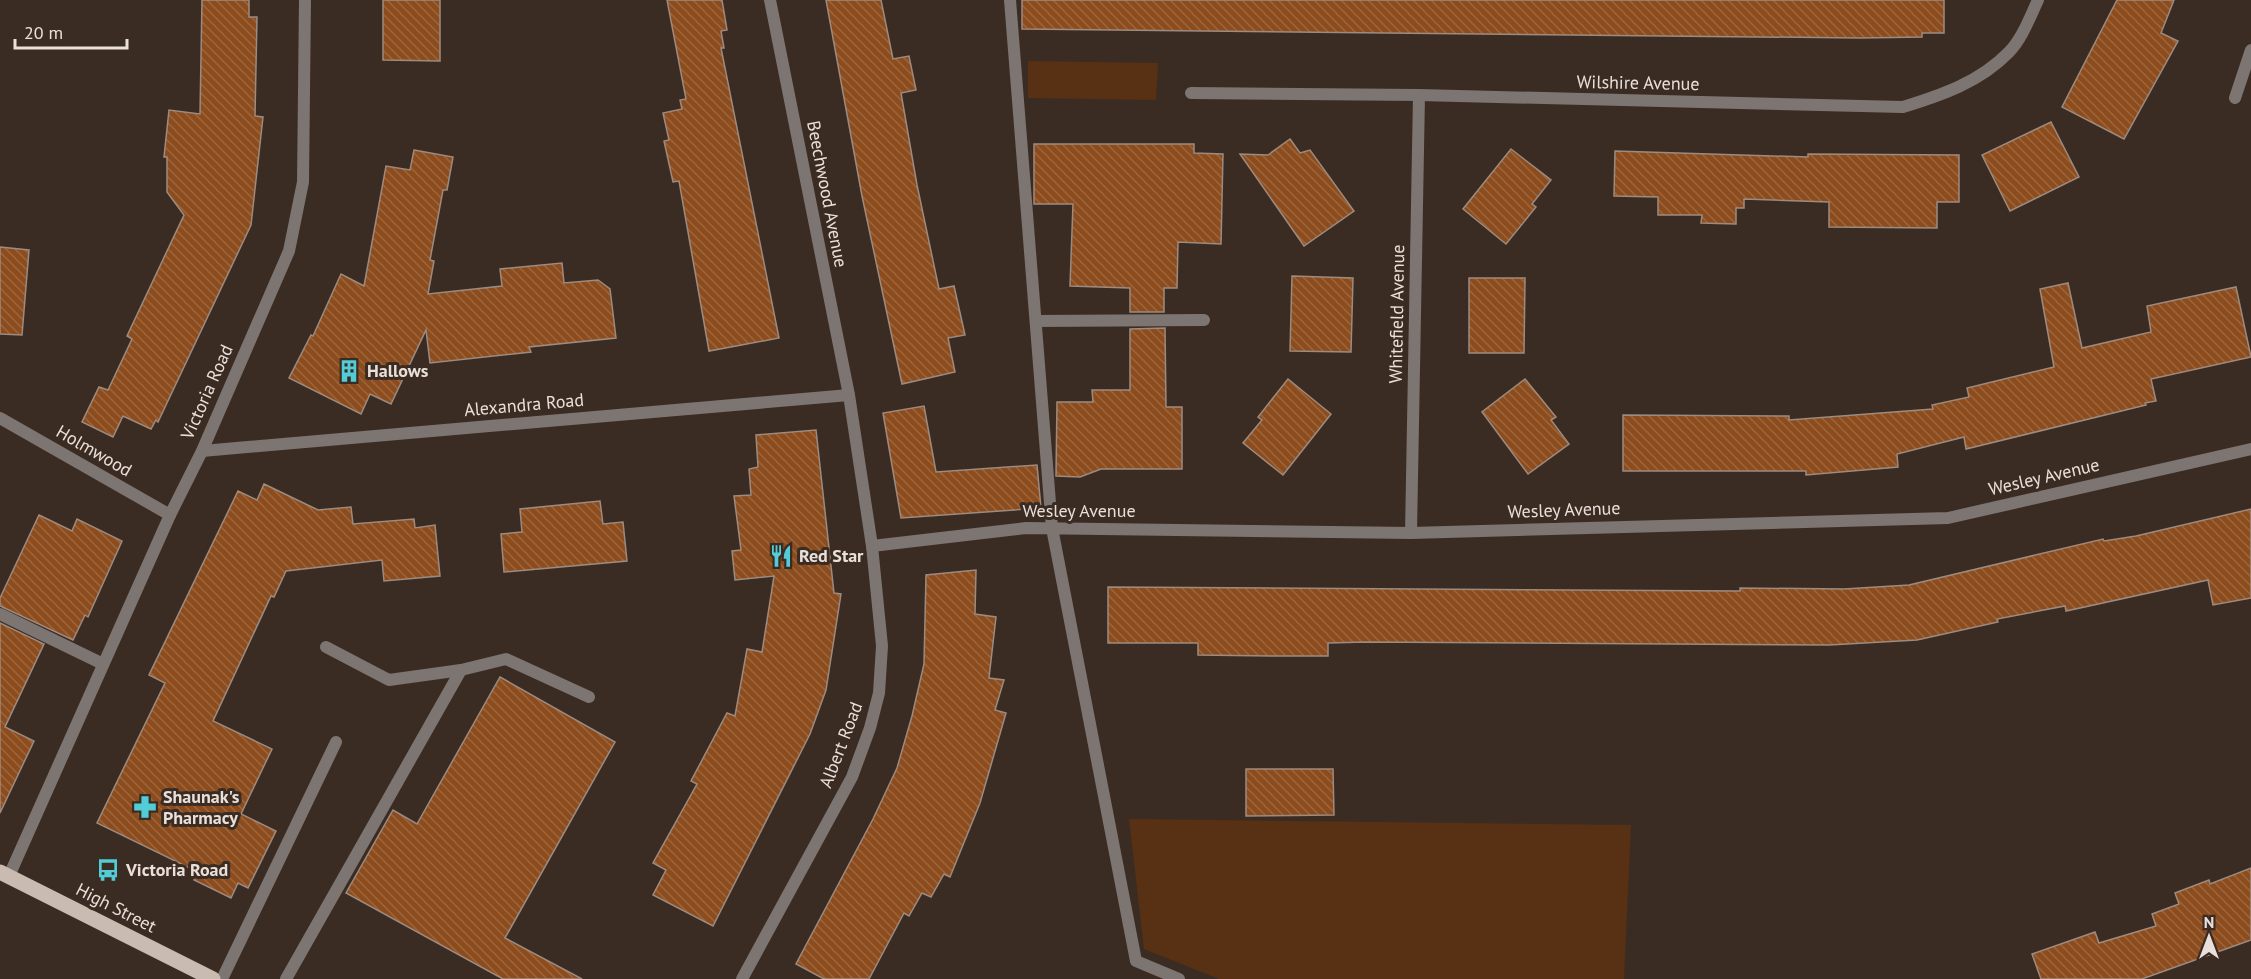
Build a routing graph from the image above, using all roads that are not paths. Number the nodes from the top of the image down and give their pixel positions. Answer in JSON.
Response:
{"nodes":[{"id":1,"x":305,"y":0,"type":"edge"},
{"id":2,"x":770,"y":0,"type":"edge"},
{"id":3,"x":1010,"y":0,"type":"edge"},
{"id":4,"x":2038,"y":0,"type":"edge"},
{"id":5,"x":2251,"y":50,"type":"edge"},
{"id":6,"x":1191,"y":93,"type":"dead end"},
{"id":7,"x":1419,"y":95,"type":"junction"},
{"id":8,"x":2235,"y":98,"type":"dead end"},
{"id":9,"x":1204,"y":320,"type":"dead end"},
{"id":10,"x":1036,"y":321,"type":"junction"},
{"id":11,"x":849,"y":395,"type":"junction"},
{"id":12,"x":0,"y":418,"type":"edge"},
{"id":13,"x":2251,"y":449,"type":"edge"},
{"id":14,"x":202,"y":450,"type":"junction"},
{"id":15,"x":170,"y":515,"type":"junction"},
{"id":16,"x":1052,"y":528,"type":"junction"},
{"id":17,"x":1411,"y":533,"type":"junction"},
{"id":18,"x":872,"y":546,"type":"junction"},
{"id":19,"x":0,"y":614,"type":"edge"},
{"id":20,"x":326,"y":647,"type":"dead end"},
{"id":21,"x":104,"y":664,"type":"junction"},
{"id":22,"x":461,"y":670,"type":"junction"},
{"id":23,"x":589,"y":697,"type":"dead end"},
{"id":24,"x":336,"y":742,"type":"dead end"},
{"id":25,"x":5,"y":874,"type":"edge"},
{"id":26,"x":213,"y":979,"type":"edge"},
{"id":27,"x":222,"y":979,"type":"edge"},
{"id":28,"x":286,"y":979,"type":"edge"},
{"id":29,"x":742,"y":979,"type":"edge"},
{"id":30,"x":1179,"y":979,"type":"edge"}],
"edges":[{"from":1,"to":14,"type":"street","name":"Victoria Road"},
{"from":2,"to":11,"type":"street","name":"Beechwood Avenue"},
{"from":3,"to":10,"type":"street"},
{"from":4,"to":7,"type":"street","name":"Wilshire Avenue"},
{"from":5,"to":8,"type":"street"},
{"from":6,"to":7,"type":"street","name":"Wilshire Avenue"},
{"from":7,"to":17,"type":"street","name":"Whitefield Avenue"},
{"from":9,"to":10,"type":"street"},
{"from":10,"to":16,"type":"street"},
{"from":11,"to":14,"type":"street","name":"Alexandra Road"},
{"from":11,"to":18,"type":"street","name":"Albert Road"},
{"from":12,"to":15,"type":"street","name":"Holmwood"},
{"from":13,"to":17,"type":"street","name":"Wesley Avenue"},
{"from":14,"to":15,"type":"street","name":"Victoria Road"},
{"from":15,"to":21,"type":"street","name":"Victoria Road"},
{"from":16,"to":17,"type":"street","name":"Wesley Avenue"},
{"from":16,"to":18,"type":"street","name":"Wesley Avenue"},
{"from":16,"to":30,"type":"street"},
{"from":18,"to":29,"type":"street","name":"Albert Road"},
{"from":19,"to":21,"type":"street"},
{"from":20,"to":22,"type":"street"},
{"from":21,"to":25,"type":"street","name":"Victoria Road"},
{"from":22,"to":23,"type":"street"},
{"from":22,"to":28,"type":"street"},
{"from":24,"to":27,"type":"street"},
{"from":25,"to":26,"type":"main road","name":"High Street"}]}
